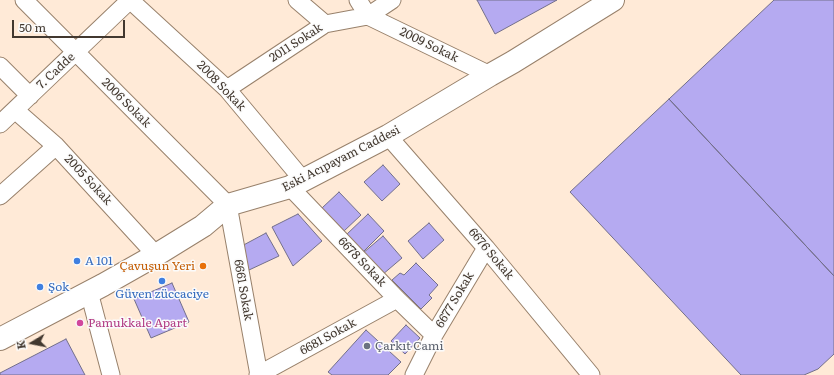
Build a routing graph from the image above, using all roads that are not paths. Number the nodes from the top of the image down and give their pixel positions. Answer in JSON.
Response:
{"nodes":[{"id":1,"x":24,"y":0,"type":"edge"},
{"id":2,"x":130,"y":0,"type":"edge"},
{"id":3,"x":297,"y":0,"type":"edge"},
{"id":4,"x":358,"y":0,"type":"edge"},
{"id":5,"x":392,"y":0,"type":"edge"},
{"id":6,"x":613,"y":0,"type":"edge"},
{"id":7,"x":368,"y":16,"type":"junction"},
{"id":8,"x":325,"y":24,"type":"junction"},
{"id":9,"x":76,"y":53,"type":"junction"},
{"id":10,"x":0,"y":66,"type":"edge"},
{"id":11,"x":490,"y":75,"type":"junction"},
{"id":12,"x":227,"y":89,"type":"junction"},
{"id":13,"x":30,"y":96,"type":"junction"},
{"id":14,"x":15,"y":110,"type":"junction"},
{"id":15,"x":0,"y":124,"type":"edge"},
{"id":16,"x":388,"y":136,"type":"junction"},
{"id":17,"x":56,"y":146,"type":"junction"},
{"id":18,"x":296,"y":183,"type":"junction"},
{"id":19,"x":0,"y":196,"type":"edge"},
{"id":20,"x":228,"y":205,"type":"junction"},
{"id":21,"x":486,"y":248,"type":"junction"},
{"id":22,"x":156,"y":255,"type":"junction"},
{"id":23,"x":89,"y":292,"type":"junction"},
{"id":24,"x":397,"y":299,"type":"junction"},
{"id":25,"x":434,"y":335,"type":"junction"},
{"id":26,"x":0,"y":339,"type":"edge"},
{"id":27,"x":111,"y":375,"type":"edge"},
{"id":28,"x":258,"y":375,"type":"edge"},
{"id":29,"x":414,"y":375,"type":"edge"},
{"id":30,"x":591,"y":375,"type":"edge"}],
"edges":[{"from":1,"to":9,"type":"street","name":"2006 Sokak"},
{"from":2,"to":9,"type":"street","name":"7. Cadde"},
{"from":2,"to":12,"type":"street","name":"2008 Sokak"},
{"from":3,"to":8,"type":"street"},
{"from":4,"to":7,"type":"street"},
{"from":5,"to":7,"type":"street","name":"2011 Sokak"},
{"from":6,"to":11,"type":"main road","name":"Eski Acıpayam Caddesi"},
{"from":7,"to":8,"type":"street","name":"2011 Sokak"},
{"from":7,"to":11,"type":"street","name":"2009 Sokak"},
{"from":8,"to":12,"type":"street","name":"2011 Sokak"},
{"from":9,"to":13,"type":"street","name":"7. Cadde"},
{"from":9,"to":20,"type":"street","name":"2006 Sokak"},
{"from":10,"to":13,"type":"street"},
{"from":11,"to":16,"type":"main road","name":"Eski Acıpayam Caddesi"},
{"from":12,"to":18,"type":"street","name":"2008 Sokak"},
{"from":13,"to":14,"type":"street","name":"7. Cadde"},
{"from":14,"to":15,"type":"street","name":"7. Cadde"},
{"from":14,"to":17,"type":"street","name":"2005 Sokak"},
{"from":16,"to":18,"type":"main road","name":"Eski Acıpayam Caddesi"},
{"from":16,"to":21,"type":"street","name":"6676 Sokak"},
{"from":17,"to":19,"type":"street"},
{"from":17,"to":22,"type":"street","name":"2005 Sokak"},
{"from":18,"to":20,"type":"main road","name":"Eski Acıpayam Caddesi"},
{"from":18,"to":24,"type":"street","name":"6678 Sokak"},
{"from":20,"to":22,"type":"main road","name":"Eski Acıpayam Caddesi"},
{"from":20,"to":28,"type":"street","name":"6661 Sokak"},
{"from":21,"to":25,"type":"street","name":"6677 Sokak"},
{"from":21,"to":30,"type":"street","name":"6676 Sokak"},
{"from":22,"to":23,"type":"main road","name":"Eski Acıpayam Caddesi"},
{"from":23,"to":26,"type":"main road","name":"Eski Acıpayam Caddesi"},
{"from":23,"to":27,"type":"street"},
{"from":24,"to":25,"type":"street","name":"6678 Sokak"},
{"from":24,"to":28,"type":"street","name":"6681 Sokak"},
{"from":25,"to":29,"type":"street","name":"6677 Sokak"}]}
